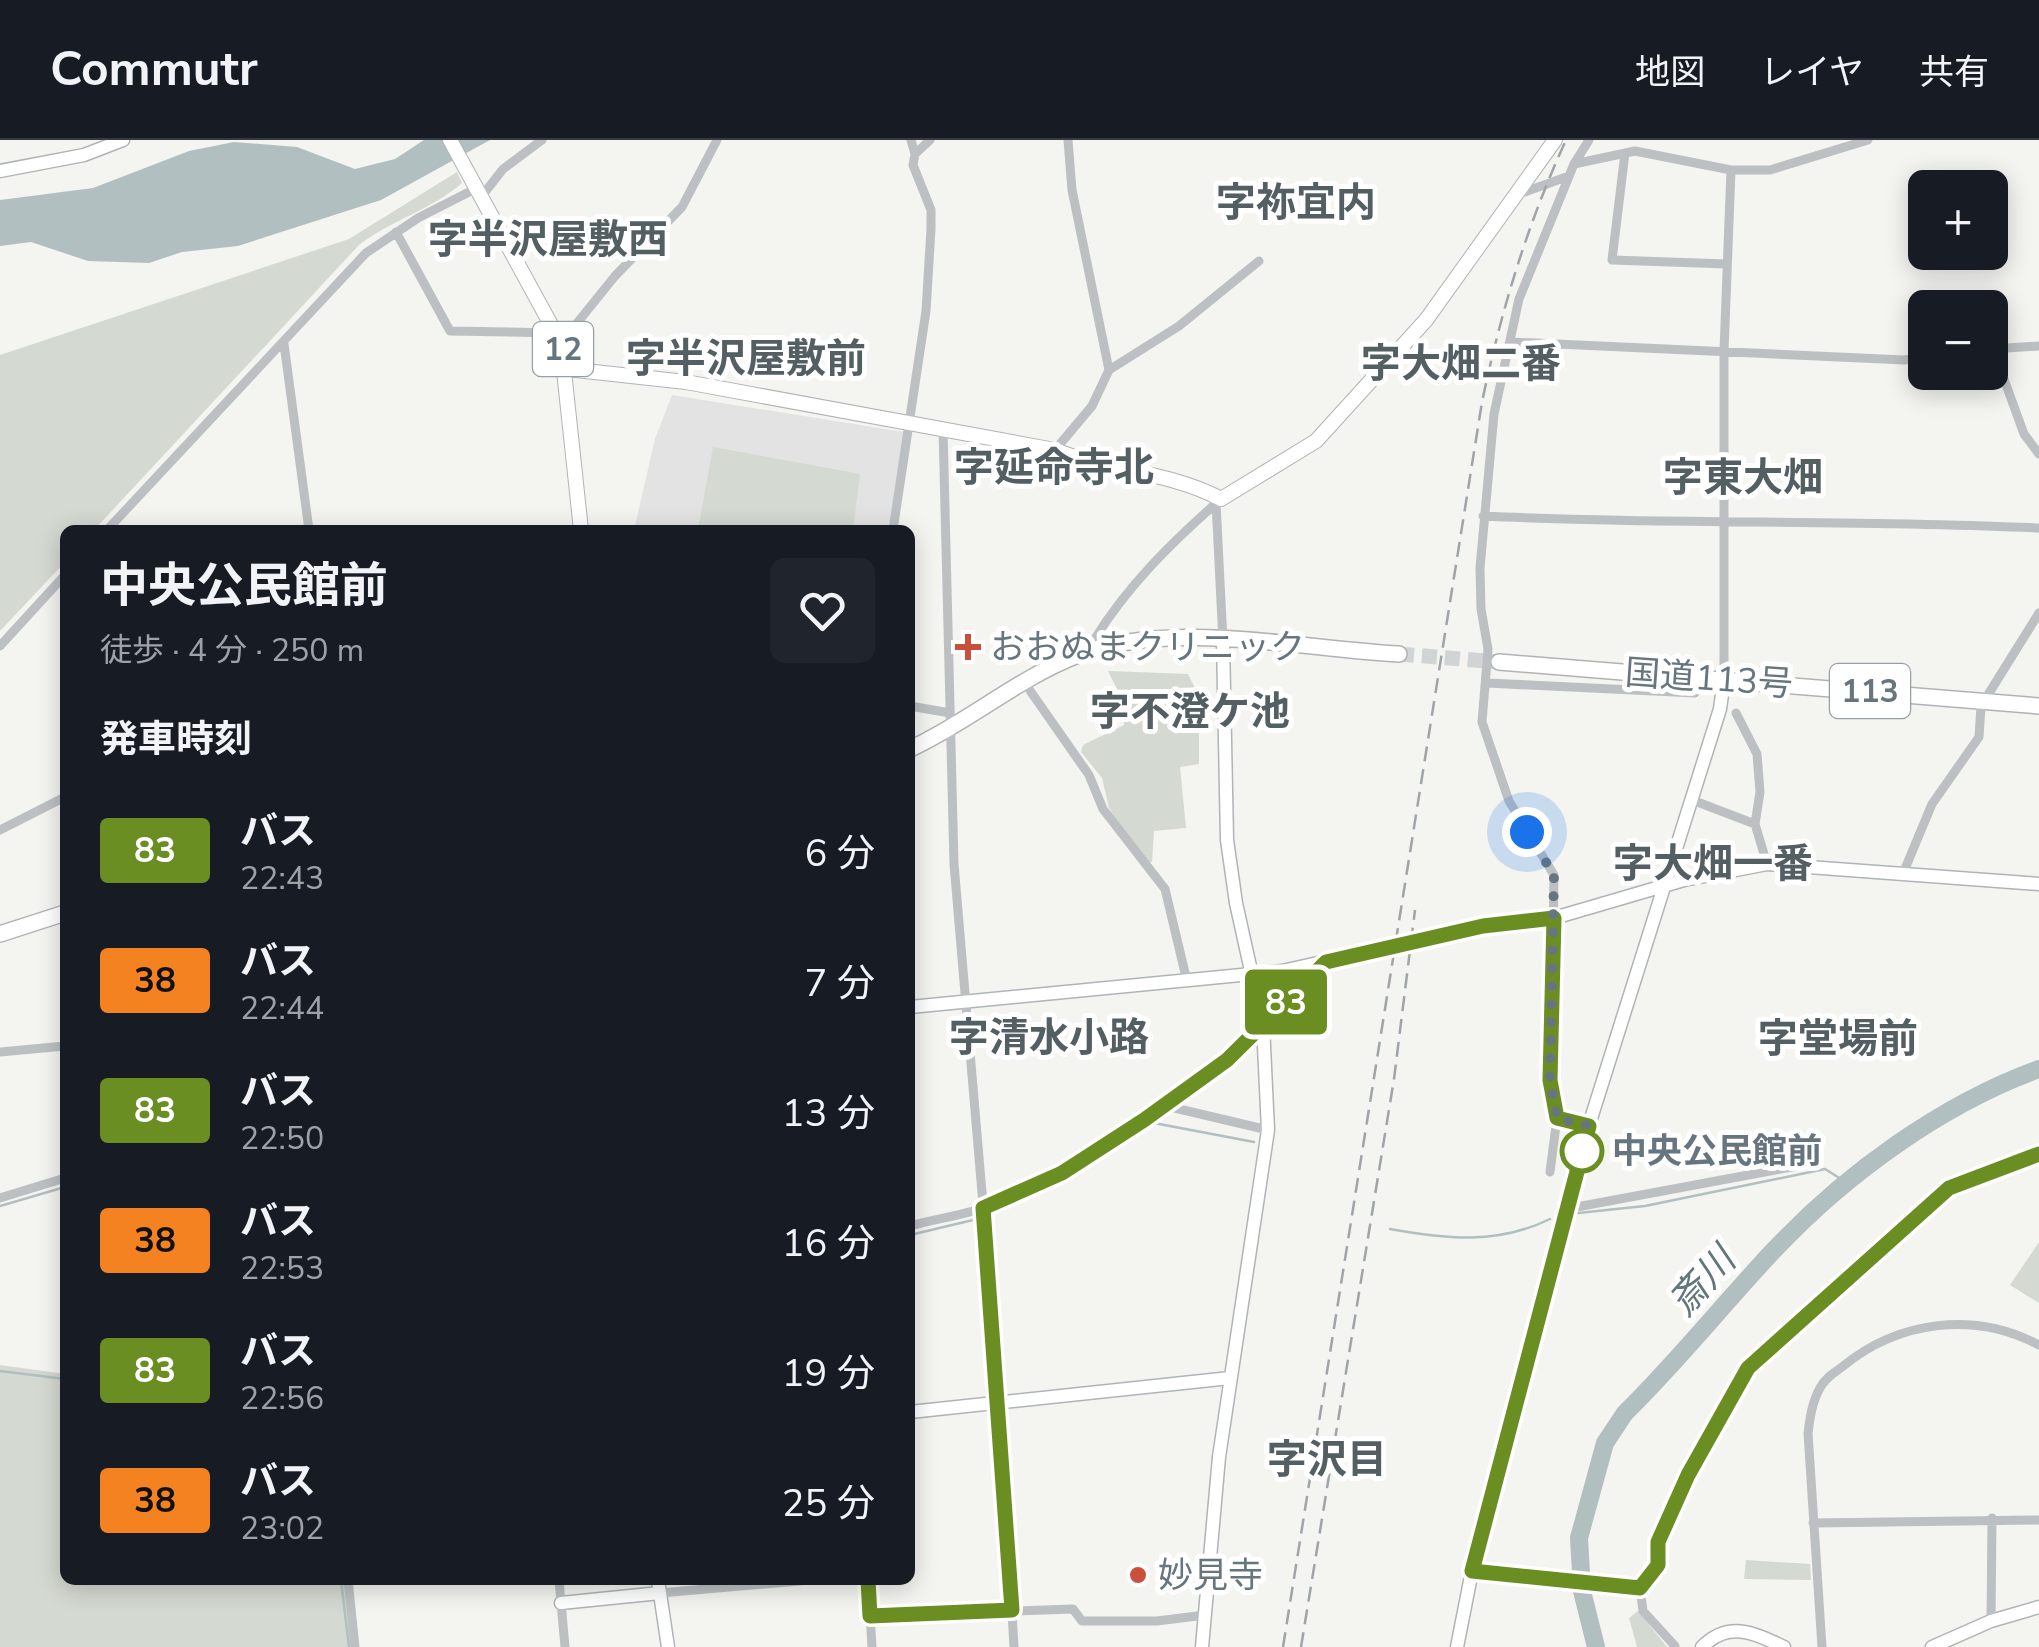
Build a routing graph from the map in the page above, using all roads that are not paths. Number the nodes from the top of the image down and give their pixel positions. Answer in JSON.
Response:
{"nodes":[{"id":1,"x":123,"y":140,"type":"edge"},
{"id":2,"x":450,"y":140,"type":"edge"},
{"id":3,"x":542,"y":140,"type":"edge"},
{"id":4,"x":717,"y":140,"type":"edge"},
{"id":5,"x":911,"y":140,"type":"edge"},
{"id":6,"x":930,"y":140,"type":"edge"},
{"id":7,"x":1068,"y":140,"type":"edge"},
{"id":8,"x":1555,"y":140,"type":"edge"},
{"id":9,"x":1589,"y":140,"type":"edge"},
{"id":10,"x":1868,"y":140,"type":"edge"},
{"id":11,"x":1625,"y":153,"type":"junction"},
{"id":12,"x":915,"y":154,"type":"junction"},
{"id":13,"x":1574,"y":164,"type":"junction"},
{"id":14,"x":1731,"y":170,"type":"junction"},
{"id":15,"x":0,"y":171,"type":"edge"},
{"id":16,"x":1569,"y":176,"type":"junction"},
{"id":17,"x":477,"y":188,"type":"junction"},
{"id":18,"x":1519,"y":194,"type":"junction"},
{"id":19,"x":396,"y":232,"type":"junction"},
{"id":20,"x":1260,"y":261,"type":"dead end"},
{"id":21,"x":1727,"y":264,"type":"junction"},
{"id":22,"x":559,"y":338,"type":"junction"},
{"id":23,"x":1511,"y":342,"type":"junction"},
{"id":24,"x":284,"y":344,"type":"junction"},
{"id":25,"x":2039,"y":346,"type":"edge"},
{"id":26,"x":2008,"y":348,"type":"edge"},
{"id":27,"x":1724,"y":351,"type":"junction"},
{"id":28,"x":1908,"y":359,"type":"edge"},
{"id":29,"x":567,"y":369,"type":"junction"},
{"id":30,"x":1109,"y":370,"type":"junction"},
{"id":31,"x":2007,"y":390,"type":"edge"},
{"id":32,"x":907,"y":423,"type":"junction"},
{"id":33,"x":943,"y":429,"type":"junction"},
{"id":34,"x":1055,"y":450,"type":"junction"},
{"id":35,"x":2039,"y":454,"type":"edge"},
{"id":36,"x":1218,"y":501,"type":"junction"},
{"id":37,"x":1483,"y":516,"type":"junction"},
{"id":38,"x":1726,"y":520,"type":"junction"},
{"id":39,"x":111,"y":525,"type":"edge"},
{"id":40,"x":308,"y":525,"type":"edge"},
{"id":41,"x":581,"y":525,"type":"edge"},
{"id":42,"x":893,"y":525,"type":"edge"},
{"id":43,"x":2039,"y":528,"type":"edge"},
{"id":44,"x":60,"y":580,"type":"edge"},
{"id":45,"x":2039,"y":613,"type":"edge"},
{"id":46,"x":1223,"y":641,"type":"junction"},
{"id":47,"x":0,"y":646,"type":"edge"},
{"id":48,"x":1095,"y":648,"type":"junction"},
{"id":49,"x":1399,"y":654,"type":"tunnel mouth"},
{"id":50,"x":1499,"y":662,"type":"tunnel mouth"},
{"id":51,"x":1724,"y":680,"type":"junction"},
{"id":52,"x":1024,"y":682,"type":"junction"},
{"id":53,"x":1487,"y":683,"type":"junction"},
{"id":54,"x":1696,"y":692,"type":"dead end"},
{"id":55,"x":1985,"y":700,"type":"junction"},
{"id":56,"x":2039,"y":706,"type":"edge"},
{"id":57,"x":915,"y":708,"type":"edge"},
{"id":58,"x":1736,"y":713,"type":"dead end"},
{"id":59,"x":950,"y":722,"type":"junction"},
{"id":60,"x":915,"y":746,"type":"edge"},
{"id":61,"x":60,"y":800,"type":"edge"},
{"id":62,"x":1692,"y":800,"type":"junction"},
{"id":63,"x":1754,"y":824,"type":"junction"},
{"id":64,"x":0,"y":830,"type":"edge"},
{"id":65,"x":1768,"y":864,"type":"junction"},
{"id":66,"x":1902,"y":876,"type":"junction"},
{"id":67,"x":2039,"y":884,"type":"edge"},
{"id":68,"x":1664,"y":886,"type":"junction"},
{"id":69,"x":60,"y":915,"type":"edge"},
{"id":70,"x":1554,"y":918,"type":"junction"},
{"id":71,"x":0,"y":934,"type":"edge"},
{"id":72,"x":1326,"y":962,"type":"junction"},
{"id":73,"x":1254,"y":973,"type":"junction"},
{"id":74,"x":1186,"y":977,"type":"junction"},
{"id":75,"x":964,"y":999,"type":"junction"},
{"id":76,"x":915,"y":1006,"type":"edge"},
{"id":77,"x":1262,"y":1025,"type":"junction"},
{"id":78,"x":60,"y":1046,"type":"edge"},
{"id":79,"x":0,"y":1052,"type":"edge"},
{"id":80,"x":1162,"y":1106,"type":"junction"},
{"id":81,"x":1557,"y":1118,"type":"junction"},
{"id":82,"x":1589,"y":1126,"type":"junction"},
{"id":83,"x":1268,"y":1130,"type":"junction"},
{"id":84,"x":2039,"y":1154,"type":"edge"},
{"id":85,"x":1798,"y":1166,"type":"dead end"},
{"id":86,"x":1550,"y":1172,"type":"dead end"},
{"id":87,"x":60,"y":1180,"type":"edge"},
{"id":88,"x":0,"y":1198,"type":"edge"},
{"id":89,"x":983,"y":1208,"type":"junction"},
{"id":90,"x":1566,"y":1210,"type":"junction"},
{"id":91,"x":915,"y":1225,"type":"edge"},
{"id":92,"x":2039,"y":1346,"type":"edge"},
{"id":93,"x":1230,"y":1378,"type":"junction"},
{"id":94,"x":1000,"y":1404,"type":"junction"},
{"id":95,"x":915,"y":1412,"type":"edge"},
{"id":96,"x":1992,"y":1518,"type":"junction"},
{"id":97,"x":2039,"y":1520,"type":"edge"},
{"id":98,"x":1813,"y":1523,"type":"junction"},
{"id":99,"x":1472,"y":1571,"type":"junction"},
{"id":100,"x":349,"y":1585,"type":"edge"},
{"id":101,"x":559,"y":1585,"type":"edge"},
{"id":102,"x":684,"y":1585,"type":"edge"},
{"id":103,"x":868,"y":1585,"type":"edge"},
{"id":104,"x":659,"y":1586,"type":"edge"},
{"id":105,"x":1640,"y":1588,"type":"junction"},
{"id":106,"x":561,"y":1602,"type":"junction"},
{"id":107,"x":2039,"y":1607,"type":"edge"},
{"id":108,"x":1012,"y":1610,"type":"junction"},
{"id":109,"x":1204,"y":1615,"type":"junction"},
{"id":110,"x":870,"y":1616,"type":"junction"},
{"id":111,"x":1992,"y":1620,"type":"junction"},
{"id":112,"x":1674,"y":1646,"type":"edge"},
{"id":113,"x":355,"y":1647,"type":"edge"},
{"id":114,"x":565,"y":1647,"type":"edge"},
{"id":115,"x":668,"y":1647,"type":"edge"},
{"id":116,"x":872,"y":1647,"type":"edge"},
{"id":117,"x":1014,"y":1647,"type":"edge"},
{"id":118,"x":1202,"y":1647,"type":"edge"},
{"id":119,"x":1457,"y":1647,"type":"edge"},
{"id":120,"x":1702,"y":1647,"type":"edge"},
{"id":121,"x":1784,"y":1647,"type":"edge"},
{"id":122,"x":1822,"y":1647,"type":"edge"},
{"id":123,"x":1932,"y":1647,"type":"edge"}],
"edges":[{"from":1,"to":15,"type":"street"},
{"from":2,"to":17,"type":"main road","number":"12"},
{"from":3,"to":17,"type":"street"},
{"from":4,"to":22,"type":"street"},
{"from":5,"to":12,"type":"street"},
{"from":6,"to":12,"type":"street"},
{"from":7,"to":30,"type":"street"},
{"from":8,"to":18,"type":"main road"},
{"from":9,"to":13,"type":"street"},
{"from":10,"to":14,"type":"street"},
{"from":11,"to":13,"type":"street"},
{"from":11,"to":14,"type":"street"},
{"from":11,"to":21,"type":"street"},
{"from":12,"to":32,"type":"street"},
{"from":13,"to":16,"type":"street"},
{"from":14,"to":21,"type":"street"},
{"from":16,"to":18,"type":"street"},
{"from":16,"to":23,"type":"street"},
{"from":17,"to":19,"type":"street"},
{"from":17,"to":22,"type":"main road","number":"12"},
{"from":18,"to":36,"type":"main road"},
{"from":19,"to":22,"type":"street"},
{"from":19,"to":24,"type":"street"},
{"from":20,"to":30,"type":"street"},
{"from":21,"to":27,"type":"street"},
{"from":22,"to":29,"type":"main road","number":"12"},
{"from":23,"to":27,"type":"street"},
{"from":23,"to":37,"type":"street"},
{"from":24,"to":39,"type":"street"},
{"from":24,"to":40,"type":"street"},
{"from":25,"to":26,"type":"street"},
{"from":27,"to":28,"type":"street"},
{"from":27,"to":38,"type":"street"},
{"from":29,"to":32,"type":"main road"},
{"from":29,"to":41,"type":"main road","number":"12"},
{"from":30,"to":34,"type":"street"},
{"from":31,"to":35,"type":"street"},
{"from":32,"to":33,"type":"main road"},
{"from":32,"to":42,"type":"street"},
{"from":33,"to":34,"type":"main road"},
{"from":33,"to":59,"type":"street"},
{"from":34,"to":36,"type":"main road"},
{"from":36,"to":46,"type":"street"},
{"from":36,"to":48,"type":"street"},
{"from":37,"to":38,"type":"street"},
{"from":37,"to":53,"type":"street"},
{"from":38,"to":43,"type":"street"},
{"from":38,"to":51,"type":"street"},
{"from":44,"to":47,"type":"street"},
{"from":45,"to":55,"type":"street"},
{"from":46,"to":48,"type":"highway"},
{"from":46,"to":49,"type":"highway"},
{"from":46,"to":73,"type":"street"},
{"from":48,"to":52,"type":"highway"},
{"from":50,"to":51,"type":"highway","name":"国道113号","number":"113"},
{"from":51,"to":55,"type":"highway","name":"国道113号","number":"113"},
{"from":51,"to":62,"type":"street"},
{"from":52,"to":59,"type":"highway"},
{"from":52,"to":74,"type":"street"},
{"from":53,"to":54,"type":"street"},
{"from":53,"to":70,"type":"street"},
{"from":55,"to":56,"type":"highway","name":"国道113号","number":"113"},
{"from":55,"to":66,"type":"street"},
{"from":57,"to":59,"type":"street"},
{"from":58,"to":63,"type":"street"},
{"from":59,"to":60,"type":"highway"},
{"from":59,"to":75,"type":"street"},
{"from":61,"to":64,"type":"street"},
{"from":62,"to":63,"type":"street"},
{"from":62,"to":68,"type":"street"},
{"from":63,"to":65,"type":"street"},
{"from":65,"to":66,"type":"street"},
{"from":65,"to":68,"type":"street"},
{"from":66,"to":67,"type":"street"},
{"from":68,"to":70,"type":"street"},
{"from":68,"to":82,"type":"street"},
{"from":69,"to":71,"type":"highway"},
{"from":70,"to":72,"type":"street"},
{"from":70,"to":81,"type":"street"},
{"from":72,"to":73,"type":"street"},
{"from":72,"to":77,"type":"street"},
{"from":73,"to":74,"type":"street"},
{"from":73,"to":77,"type":"street"},
{"from":74,"to":75,"type":"street"},
{"from":75,"to":76,"type":"street"},
{"from":75,"to":89,"type":"street"},
{"from":77,"to":80,"type":"street"},
{"from":77,"to":83,"type":"street"},
{"from":78,"to":79,"type":"street"},
{"from":80,"to":83,"type":"street"},
{"from":80,"to":89,"type":"street"},
{"from":81,"to":82,"type":"street"},
{"from":81,"to":86,"type":"street"},
{"from":82,"to":90,"type":"street"},
{"from":83,"to":93,"type":"street"},
{"from":84,"to":105,"type":"street"},
{"from":85,"to":90,"type":"street"},
{"from":87,"to":88,"type":"street"},
{"from":89,"to":91,"type":"street"},
{"from":89,"to":94,"type":"street"},
{"from":90,"to":99,"type":"street"},
{"from":92,"to":98,"type":"street"},
{"from":93,"to":94,"type":"street"},
{"from":93,"to":109,"type":"street"},
{"from":94,"to":95,"type":"street"},
{"from":94,"to":108,"type":"street"},
{"from":96,"to":97,"type":"street"},
{"from":96,"to":98,"type":"street"},
{"from":96,"to":111,"type":"street"},
{"from":98,"to":122,"type":"street"},
{"from":99,"to":105,"type":"street"},
{"from":99,"to":119,"type":"street"},
{"from":100,"to":113,"type":"street"},
{"from":101,"to":106,"type":"street"},
{"from":102,"to":104,"type":"street"},
{"from":103,"to":110,"type":"street"},
{"from":104,"to":106,"type":"street"},
{"from":104,"to":115,"type":"street"},
{"from":105,"to":112,"type":"street"},
{"from":106,"to":114,"type":"street"},
{"from":107,"to":111,"type":"street"},
{"from":108,"to":109,"type":"street"},
{"from":108,"to":110,"type":"street"},
{"from":108,"to":117,"type":"street"},
{"from":109,"to":118,"type":"street"},
{"from":110,"to":116,"type":"street"},
{"from":111,"to":123,"type":"street"},
{"from":120,"to":121,"type":"street"}]}
